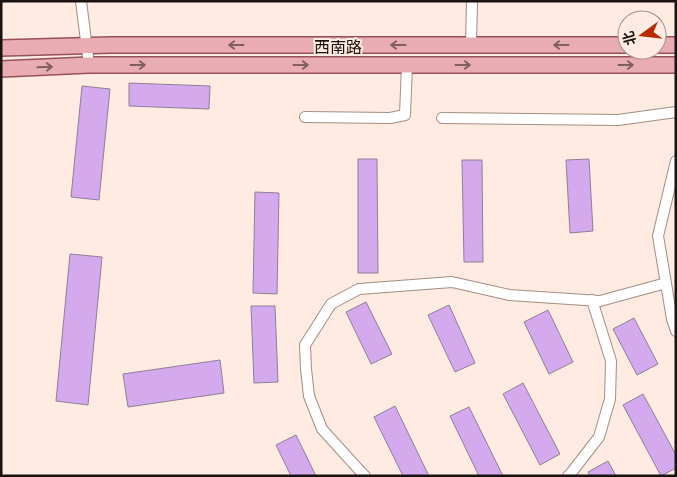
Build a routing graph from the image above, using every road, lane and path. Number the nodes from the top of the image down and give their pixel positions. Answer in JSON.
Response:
{"nodes":[{"id":1,"x":81,"y":1,"type":"edge"},
{"id":2,"x":472,"y":1,"type":"edge"},
{"id":3,"x":87,"y":45,"type":"junction"},
{"id":4,"x":472,"y":45,"type":"junction"},
{"id":5,"x":617,"y":45,"type":"edge"},
{"id":6,"x":1,"y":48,"type":"edge"},
{"id":7,"x":89,"y":65,"type":"junction"},
{"id":8,"x":407,"y":65,"type":"junction"},
{"id":9,"x":676,"y":65,"type":"edge"},
{"id":10,"x":1,"y":69,"type":"edge"},
{"id":11,"x":676,"y":112,"type":"edge"},
{"id":12,"x":305,"y":117,"type":"dead end"},
{"id":13,"x":442,"y":118,"type":"dead end"},
{"id":14,"x":676,"y":161,"type":"edge"},
{"id":15,"x":666,"y":283,"type":"junction"},
{"id":16,"x":592,"y":300,"type":"junction"},
{"id":17,"x":676,"y":331,"type":"edge"},
{"id":18,"x":365,"y":476,"type":"edge"},
{"id":19,"x":568,"y":476,"type":"edge"}],
"edges":[{"from":1,"to":3,"type":"street"},
{"from":2,"to":4,"type":"street"},
{"from":4,"to":3,"type":"main road","name":"西南路","one_way":true},
{"from":3,"to":6,"type":"main road","name":"西南路"},
{"from":3,"to":7,"type":"street"},
{"from":5,"to":4,"type":"main road","name":"西南路","one_way":true},
{"from":7,"to":8,"type":"main road","name":"西南路","one_way":true},
{"from":10,"to":7,"type":"main road","name":"西南路","one_way":true},
{"from":8,"to":9,"type":"main road","name":"西南路","one_way":true},
{"from":8,"to":12,"type":"street"},
{"from":11,"to":13,"type":"street"},
{"from":14,"to":15,"type":"street"},
{"from":15,"to":16,"type":"street"},
{"from":15,"to":17,"type":"street"},
{"from":16,"to":18,"type":"street"},
{"from":16,"to":19,"type":"street"}]}
